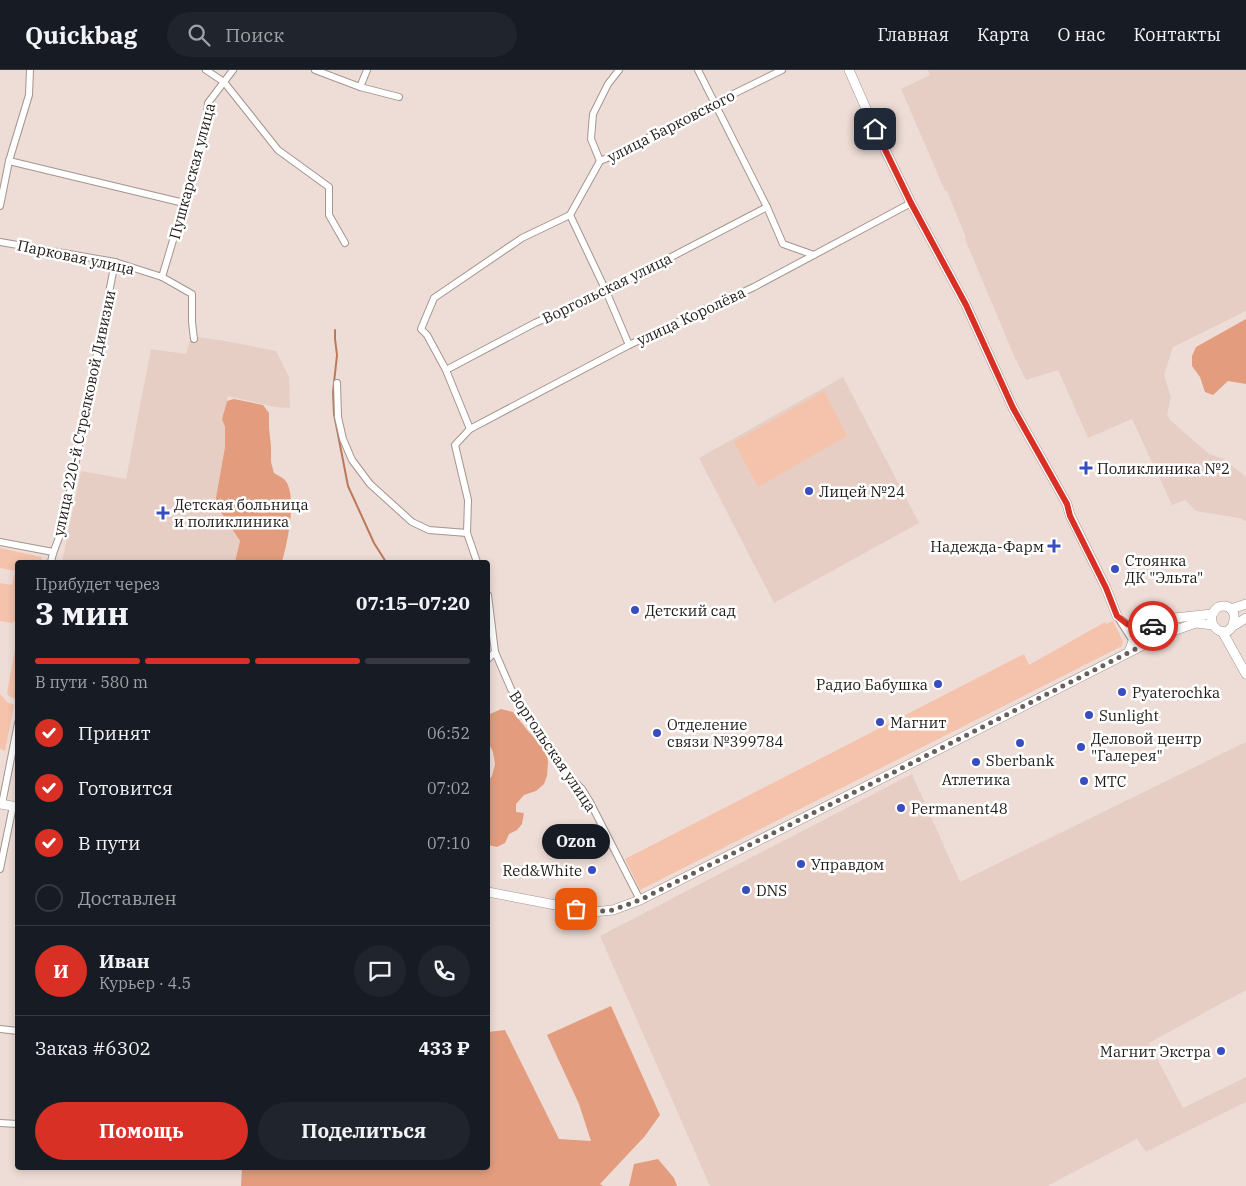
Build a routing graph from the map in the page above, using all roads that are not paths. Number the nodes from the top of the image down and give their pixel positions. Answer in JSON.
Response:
{"nodes":[{"id":1,"x":30,"y":70,"type":"edge"},
{"id":2,"x":206,"y":70,"type":"edge"},
{"id":3,"x":232,"y":70,"type":"edge"},
{"id":4,"x":315,"y":70,"type":"edge"},
{"id":5,"x":367,"y":70,"type":"edge"},
{"id":6,"x":619,"y":70,"type":"edge"},
{"id":7,"x":698,"y":70,"type":"edge"},
{"id":8,"x":782,"y":70,"type":"edge"},
{"id":9,"x":850,"y":70,"type":"edge"},
{"id":10,"x":224,"y":82,"type":"junction"},
{"id":11,"x":360,"y":87,"type":"junction"},
{"id":12,"x":399,"y":98,"type":"dead end"},
{"id":13,"x":715,"y":103,"type":"junction"},
{"id":14,"x":10,"y":161,"type":"junction"},
{"id":15,"x":600,"y":161,"type":"junction"},
{"id":16,"x":184,"y":203,"type":"junction"},
{"id":17,"x":911,"y":203,"type":"junction"},
{"id":18,"x":0,"y":206,"type":"edge"},
{"id":19,"x":767,"y":208,"type":"junction"},
{"id":20,"x":570,"y":215,"type":"junction"},
{"id":21,"x":0,"y":242,"type":"edge"},
{"id":22,"x":345,"y":242,"type":"dead end"},
{"id":23,"x":814,"y":255,"type":"junction"},
{"id":24,"x":115,"y":262,"type":"junction"},
{"id":25,"x":162,"y":277,"type":"junction"},
{"id":26,"x":606,"y":291,"type":"junction"},
{"id":27,"x":194,"y":339,"type":"dead end"},
{"id":28,"x":629,"y":345,"type":"junction"},
{"id":29,"x":446,"y":370,"type":"junction"},
{"id":30,"x":338,"y":383,"type":"dead end"},
{"id":31,"x":470,"y":429,"type":"junction"},
{"id":32,"x":467,"y":533,"type":"junction"},
{"id":33,"x":0,"y":542,"type":"edge"},
{"id":34,"x":53,"y":552,"type":"junction"},
{"id":35,"x":51,"y":560,"type":"edge"},
{"id":36,"x":476,"y":560,"type":"edge"},
{"id":37,"x":1246,"y":604,"type":"edge"},
{"id":38,"x":1231,"y":608,"type":"junction"},
{"id":39,"x":490,"y":611,"type":"edge"},
{"id":40,"x":1212,"y":614,"type":"junction"},
{"id":41,"x":1117,"y":616,"type":"junction"},
{"id":42,"x":1246,"y":618,"type":"edge"},
{"id":43,"x":1213,"y":624,"type":"junction"},
{"id":44,"x":1142,"y":628,"type":"junction"},
{"id":45,"x":1229,"y":628,"type":"junction"},
{"id":46,"x":1163,"y":635,"type":"junction"},
{"id":47,"x":1133,"y":641,"type":"junction"},
{"id":48,"x":1143,"y":645,"type":"junction"},
{"id":49,"x":495,"y":652,"type":"junction"},
{"id":50,"x":1129,"y":652,"type":"junction"},
{"id":51,"x":490,"y":657,"type":"edge"},
{"id":52,"x":1246,"y":674,"type":"edge"},
{"id":53,"x":15,"y":738,"type":"edge"},
{"id":54,"x":1,"y":804,"type":"edge"},
{"id":55,"x":15,"y":806,"type":"edge"},
{"id":56,"x":0,"y":870,"type":"edge"},
{"id":57,"x":490,"y":892,"type":"edge"},
{"id":58,"x":640,"y":900,"type":"junction"},
{"id":59,"x":0,"y":1029,"type":"edge"},
{"id":60,"x":15,"y":1031,"type":"edge"},
{"id":61,"x":0,"y":1123,"type":"edge"},
{"id":62,"x":15,"y":1124,"type":"edge"}],
"edges":[{"from":1,"to":14,"type":"street"},
{"from":2,"to":10,"type":"street"},
{"from":3,"to":10,"type":"street","name":"Пушкарская улица"},
{"from":4,"to":11,"type":"street"},
{"from":5,"to":11,"type":"street"},
{"from":6,"to":15,"type":"street"},
{"from":7,"to":13,"type":"street"},
{"from":8,"to":13,"type":"street","name":"улица Барковского"},
{"from":9,"to":17,"type":"street"},
{"from":10,"to":16,"type":"street","name":"Пушкарская улица"},
{"from":10,"to":22,"type":"street"},
{"from":11,"to":12,"type":"street"},
{"from":13,"to":15,"type":"street","name":"улица Барковского"},
{"from":13,"to":19,"type":"street"},
{"from":14,"to":16,"type":"street"},
{"from":14,"to":18,"type":"street"},
{"from":15,"to":20,"type":"street","name":"улица Барковского"},
{"from":16,"to":25,"type":"street","name":"Пушкарская улица"},
{"from":17,"to":23,"type":"street","name":"улица Королёва"},
{"from":17,"to":41,"type":"street"},
{"from":19,"to":23,"type":"street"},
{"from":19,"to":26,"type":"street","name":"Воргольская улица"},
{"from":20,"to":26,"type":"street"},
{"from":20,"to":29,"type":"street"},
{"from":21,"to":24,"type":"street","name":"Парковая улица"},
{"from":23,"to":28,"type":"street","name":"улица Королёва"},
{"from":24,"to":25,"type":"street","name":"Парковая улица"},
{"from":24,"to":34,"type":"street","name":"улица 220-й Стрелковой Дивизии"},
{"from":25,"to":27,"type":"street","name":"Парковая улица"},
{"from":26,"to":28,"type":"street"},
{"from":26,"to":29,"type":"street","name":"Воргольская улица"},
{"from":28,"to":31,"type":"street","name":"улица Королёва"},
{"from":29,"to":31,"type":"street"},
{"from":30,"to":32,"type":"street"},
{"from":31,"to":32,"type":"street"},
{"from":32,"to":36,"type":"street"},
{"from":33,"to":34,"type":"street"},
{"from":34,"to":35,"type":"street","name":"улица 220-й Стрелковой Дивизии"},
{"from":37,"to":38,"type":"street"},
{"from":38,"to":40,"type":"street"},
{"from":38,"to":45,"type":"street"},
{"from":39,"to":49,"type":"street","name":"Воргольская улица"},
{"from":40,"to":43,"type":"street"},
{"from":40,"to":44,"type":"street"},
{"from":41,"to":44,"type":"street"},
{"from":41,"to":47,"type":"street"},
{"from":42,"to":45,"type":"street"},
{"from":43,"to":45,"type":"street"},
{"from":43,"to":46,"type":"street"},
{"from":44,"to":46,"type":"street"},
{"from":44,"to":47,"type":"street"},
{"from":45,"to":52,"type":"street"},
{"from":46,"to":48,"type":"street"},
{"from":47,"to":48,"type":"street"},
{"from":47,"to":50,"type":"street"},
{"from":48,"to":50,"type":"street"},
{"from":49,"to":51,"type":"street"},
{"from":49,"to":58,"type":"street","name":"Воргольская улица"},
{"from":50,"to":58,"type":"street"},
{"from":53,"to":54,"type":"street"},
{"from":54,"to":55,"type":"street"},
{"from":55,"to":56,"type":"street"},
{"from":57,"to":58,"type":"street"},
{"from":59,"to":60,"type":"street"},
{"from":61,"to":62,"type":"street"}]}
